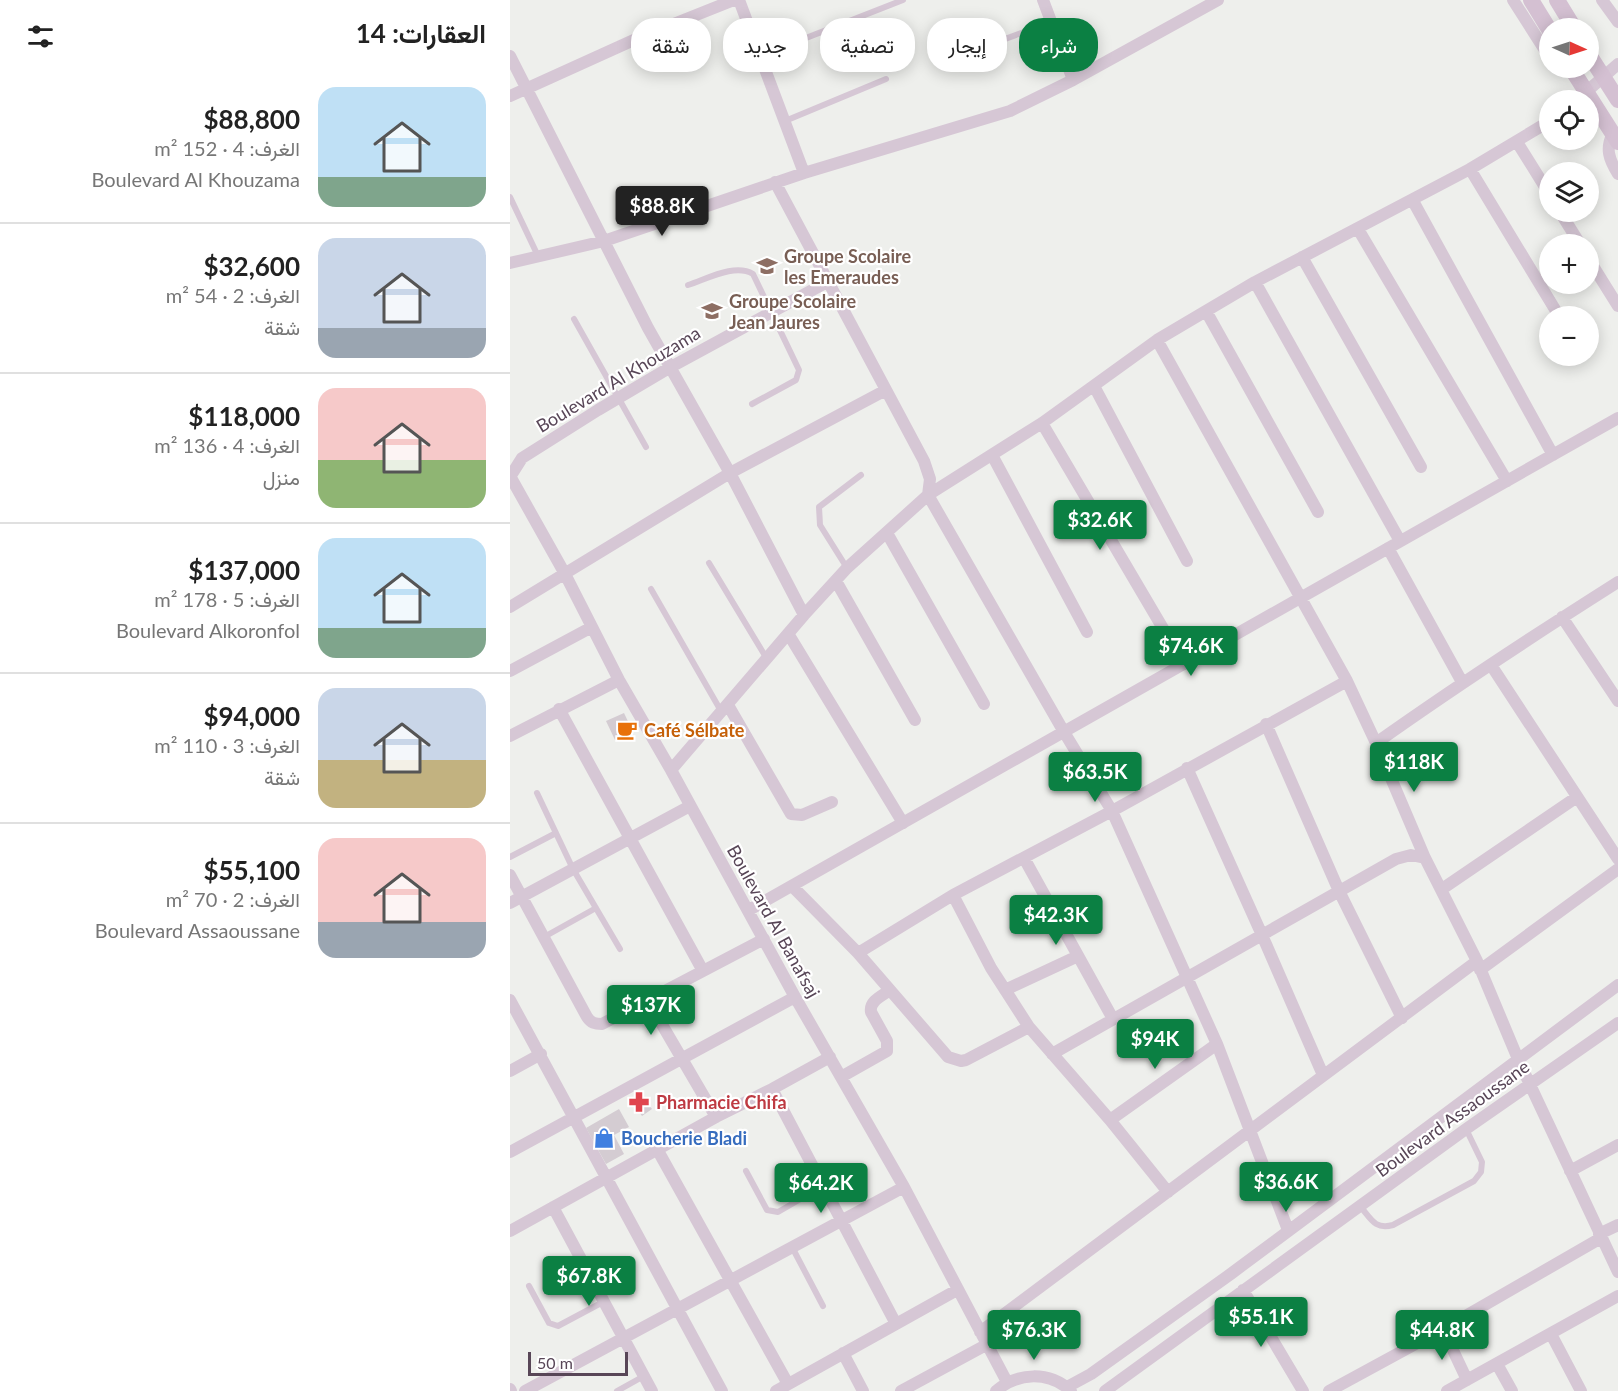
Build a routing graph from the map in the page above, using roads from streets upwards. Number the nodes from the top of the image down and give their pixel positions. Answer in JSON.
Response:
{"nodes":[{"id":1,"x":734,"y":0,"type":"edge"},
{"id":2,"x":739,"y":0,"type":"edge"},
{"id":3,"x":1043,"y":0,"type":"edge"},
{"id":4,"x":1218,"y":0,"type":"edge"},
{"id":5,"x":1513,"y":0,"type":"edge"},
{"id":6,"x":1531,"y":0,"type":"edge"},
{"id":7,"x":1557,"y":0,"type":"edge"},
{"id":8,"x":1602,"y":0,"type":"edge"},
{"id":9,"x":1542,"y":18,"type":"edge"},
{"id":10,"x":1568,"y":18,"type":"edge"},
{"id":11,"x":1618,"y":22,"type":"edge"},
{"id":12,"x":1539,"y":41,"type":"edge"},
{"id":13,"x":510,"y":56,"type":"edge"},
{"id":14,"x":1618,"y":64,"type":"edge"},
{"id":15,"x":1599,"y":71,"type":"edge"},
{"id":16,"x":1603,"y":78,"type":"junction"},
{"id":17,"x":1073,"y":80,"type":"junction"},
{"id":18,"x":526,"y":87,"type":"junction"},
{"id":19,"x":1590,"y":90,"type":"edge"},
{"id":20,"x":510,"y":96,"type":"edge"},
{"id":21,"x":1618,"y":100,"type":"edge"},
{"id":22,"x":1599,"y":118,"type":"edge"},
{"id":23,"x":1539,"y":128,"type":"edge"},
{"id":24,"x":1615,"y":137,"type":"edge"},
{"id":25,"x":1517,"y":142,"type":"junction"},
{"id":26,"x":1470,"y":169,"type":"junction"},
{"id":27,"x":804,"y":173,"type":"junction"},
{"id":28,"x":1618,"y":174,"type":"edge"},
{"id":29,"x":1539,"y":177,"type":"edge"},
{"id":30,"x":775,"y":182,"type":"junction"},
{"id":31,"x":1413,"y":201,"type":"junction"},
{"id":32,"x":1358,"y":229,"type":"junction"},
{"id":33,"x":604,"y":241,"type":"junction"},
{"id":34,"x":1302,"y":258,"type":"junction"},
{"id":35,"x":510,"y":263,"type":"edge"},
{"id":36,"x":1599,"y":276,"type":"edge"},
{"id":37,"x":829,"y":281,"type":"junction"},
{"id":38,"x":1255,"y":282,"type":"junction"},
{"id":39,"x":1552,"y":306,"type":"edge"},
{"id":40,"x":1618,"y":306,"type":"edge"},
{"id":41,"x":1206,"y":311,"type":"junction"},
{"id":42,"x":1157,"y":340,"type":"junction"},
{"id":43,"x":669,"y":368,"type":"junction"},
{"id":44,"x":1094,"y":386,"type":"junction"},
{"id":45,"x":886,"y":390,"type":"junction"},
{"id":46,"x":1618,"y":418,"type":"edge"},
{"id":47,"x":1042,"y":423,"type":"junction"},
{"id":48,"x":992,"y":455,"type":"junction"},
{"id":49,"x":1553,"y":455,"type":"junction"},
{"id":50,"x":516,"y":458,"type":"edge"},
{"id":51,"x":1421,"y":467,"type":"dead end"},
{"id":52,"x":730,"y":473,"type":"junction"},
{"id":53,"x":510,"y":477,"type":"edge"},
{"id":54,"x":1507,"y":481,"type":"junction"},
{"id":55,"x":928,"y":495,"type":"junction"},
{"id":56,"x":1318,"y":512,"type":"dead end"},
{"id":57,"x":887,"y":533,"type":"junction"},
{"id":58,"x":1400,"y":541,"type":"junction"},
{"id":59,"x":1388,"y":548,"type":"junction"},
{"id":60,"x":1187,"y":561,"type":"dead end"},
{"id":61,"x":566,"y":574,"type":"junction"},
{"id":62,"x":836,"y":581,"type":"junction"},
{"id":63,"x":1618,"y":582,"type":"edge"},
{"id":64,"x":1302,"y":597,"type":"junction"},
{"id":65,"x":510,"y":607,"type":"edge"},
{"id":66,"x":804,"y":615,"type":"junction"},
{"id":67,"x":1562,"y":617,"type":"junction"},
{"id":68,"x":592,"y":627,"type":"junction"},
{"id":69,"x":1087,"y":632,"type":"dead end"},
{"id":70,"x":789,"y":635,"type":"junction"},
{"id":71,"x":1184,"y":664,"type":"junction"},
{"id":72,"x":1491,"y":665,"type":"junction"},
{"id":73,"x":510,"y":670,"type":"edge"},
{"id":74,"x":619,"y":680,"type":"junction"},
{"id":75,"x":1347,"y":681,"type":"junction"},
{"id":76,"x":1462,"y":682,"type":"junction"},
{"id":77,"x":1618,"y":701,"type":"edge"},
{"id":78,"x":984,"y":704,"type":"dead end"},
{"id":79,"x":724,"y":708,"type":"junction"},
{"id":80,"x":559,"y":709,"type":"junction"},
{"id":81,"x":915,"y":720,"type":"dead end"},
{"id":82,"x":1266,"y":724,"type":"junction"},
{"id":83,"x":1064,"y":732,"type":"junction"},
{"id":84,"x":510,"y":736,"type":"edge"},
{"id":85,"x":1376,"y":743,"type":"junction"},
{"id":86,"x":1187,"y":768,"type":"junction"},
{"id":87,"x":671,"y":770,"type":"junction"},
{"id":88,"x":1577,"y":797,"type":"junction"},
{"id":89,"x":832,"y":802,"type":"dead end"},
{"id":90,"x":690,"y":806,"type":"junction"},
{"id":91,"x":1112,"y":811,"type":"junction"},
{"id":92,"x":903,"y":823,"type":"junction"},
{"id":93,"x":630,"y":840,"type":"junction"},
{"id":94,"x":1024,"y":858,"type":"junction"},
{"id":95,"x":1425,"y":858,"type":"junction"},
{"id":96,"x":1618,"y":859,"type":"edge"},
{"id":97,"x":1618,"y":870,"type":"edge"},
{"id":98,"x":510,"y":875,"type":"edge"},
{"id":99,"x":792,"y":886,"type":"junction"},
{"id":100,"x":1442,"y":889,"type":"junction"},
{"id":101,"x":1340,"y":891,"type":"junction"},
{"id":102,"x":953,"y":895,"type":"junction"},
{"id":103,"x":522,"y":897,"type":"junction"},
{"id":104,"x":510,"y":903,"type":"edge"},
{"id":105,"x":749,"y":910,"type":"junction"},
{"id":106,"x":1262,"y":935,"type":"junction"},
{"id":107,"x":764,"y":939,"type":"junction"},
{"id":108,"x":858,"y":953,"type":"junction"},
{"id":109,"x":1078,"y":956,"type":"junction"},
{"id":110,"x":1478,"y":966,"type":"junction"},
{"id":111,"x":703,"y":971,"type":"junction"},
{"id":112,"x":1188,"y":977,"type":"junction"},
{"id":113,"x":1618,"y":986,"type":"edge"},
{"id":114,"x":890,"y":990,"type":"junction"},
{"id":115,"x":1005,"y":990,"type":"junction"},
{"id":116,"x":795,"y":997,"type":"junction"},
{"id":117,"x":647,"y":999,"type":"junction"},
{"id":118,"x":510,"y":1000,"type":"edge"},
{"id":119,"x":1402,"y":1017,"type":"junction"},
{"id":120,"x":1113,"y":1019,"type":"junction"},
{"id":121,"x":1618,"y":1025,"type":"edge"},
{"id":122,"x":1029,"y":1027,"type":"junction"},
{"id":123,"x":1217,"y":1044,"type":"junction"},
{"id":124,"x":541,"y":1054,"type":"junction"},
{"id":125,"x":1052,"y":1054,"type":"junction"},
{"id":126,"x":830,"y":1057,"type":"junction"},
{"id":127,"x":681,"y":1058,"type":"junction"},
{"id":128,"x":1518,"y":1059,"type":"junction"},
{"id":129,"x":510,"y":1071,"type":"edge"},
{"id":130,"x":1323,"y":1075,"type":"junction"},
{"id":131,"x":841,"y":1077,"type":"junction"},
{"id":132,"x":1530,"y":1084,"type":"junction"},
{"id":133,"x":772,"y":1089,"type":"junction"},
{"id":134,"x":573,"y":1117,"type":"junction"},
{"id":135,"x":716,"y":1117,"type":"junction"},
{"id":136,"x":1110,"y":1120,"type":"junction"},
{"id":137,"x":1250,"y":1130,"type":"junction"},
{"id":138,"x":1618,"y":1145,"type":"edge"},
{"id":139,"x":657,"y":1149,"type":"junction"},
{"id":140,"x":510,"y":1152,"type":"edge"},
{"id":141,"x":1570,"y":1171,"type":"junction"},
{"id":142,"x":607,"y":1178,"type":"junction"},
{"id":143,"x":904,"y":1187,"type":"junction"},
{"id":144,"x":1168,"y":1192,"type":"junction"},
{"id":145,"x":554,"y":1207,"type":"junction"},
{"id":146,"x":842,"y":1221,"type":"junction"},
{"id":147,"x":1618,"y":1225,"type":"edge"},
{"id":148,"x":1288,"y":1230,"type":"junction"},
{"id":149,"x":510,"y":1231,"type":"edge"},
{"id":150,"x":1600,"y":1236,"type":"junction"},
{"id":151,"x":1618,"y":1272,"type":"edge"},
{"id":152,"x":730,"y":1279,"type":"junction"},
{"id":153,"x":957,"y":1290,"type":"junction"},
{"id":154,"x":1243,"y":1290,"type":"junction"},
{"id":155,"x":1618,"y":1296,"type":"edge"},
{"id":156,"x":678,"y":1308,"type":"junction"},
{"id":157,"x":896,"y":1324,"type":"junction"},
{"id":158,"x":1443,"y":1329,"type":"junction"},
{"id":159,"x":980,"y":1332,"type":"junction"},
{"id":160,"x":1551,"y":1334,"type":"junction"},
{"id":161,"x":623,"y":1338,"type":"junction"},
{"id":162,"x":986,"y":1345,"type":"junction"},
{"id":163,"x":843,"y":1353,"type":"junction"},
{"id":164,"x":1497,"y":1364,"type":"junction"},
{"id":165,"x":1467,"y":1380,"type":"junction"},
{"id":166,"x":1007,"y":1382,"type":"junction"},
{"id":167,"x":788,"y":1384,"type":"junction"},
{"id":168,"x":1069,"y":1389,"type":"edge"},
{"id":169,"x":525,"y":1391,"type":"edge"},
{"id":170,"x":652,"y":1391,"type":"edge"},
{"id":171,"x":722,"y":1391,"type":"edge"},
{"id":172,"x":776,"y":1391,"type":"edge"},
{"id":173,"x":864,"y":1391,"type":"edge"},
{"id":174,"x":902,"y":1391,"type":"edge"},
{"id":175,"x":996,"y":1391,"type":"edge"},
{"id":176,"x":1105,"y":1391,"type":"edge"},
{"id":177,"x":1303,"y":1391,"type":"edge"},
{"id":178,"x":1329,"y":1391,"type":"edge"},
{"id":179,"x":1447,"y":1391,"type":"edge"},
{"id":180,"x":1512,"y":1391,"type":"edge"},
{"id":181,"x":1581,"y":1391,"type":"edge"}],
"edges":[{"from":1,"to":18,"type":"street"},
{"from":2,"to":27,"type":"street"},
{"from":3,"to":17,"type":"street"},
{"from":4,"to":17,"type":"street"},
{"from":5,"to":12,"type":"street"},
{"from":6,"to":9,"type":"street"},
{"from":7,"to":10,"type":"street"},
{"from":8,"to":11,"type":"street"},
{"from":13,"to":18,"type":"street"},
{"from":14,"to":16,"type":"street"},
{"from":15,"to":16,"type":"street"},
{"from":16,"to":19,"type":"street"},
{"from":16,"to":21,"type":"street"},
{"from":17,"to":27,"type":"street"},
{"from":18,"to":20,"type":"street"},
{"from":18,"to":33,"type":"street"},
{"from":22,"to":24,"type":"street"},
{"from":23,"to":25,"type":"street"},
{"from":24,"to":28,"type":"street"},
{"from":25,"to":26,"type":"street"},
{"from":25,"to":29,"type":"street"},
{"from":26,"to":31,"type":"street"},
{"from":26,"to":39,"type":"street"},
{"from":27,"to":30,"type":"street"},
{"from":30,"to":33,"type":"street"},
{"from":30,"to":37,"type":"street"},
{"from":31,"to":32,"type":"street"},
{"from":31,"to":49,"type":"street"},
{"from":32,"to":34,"type":"street"},
{"from":32,"to":54,"type":"street"},
{"from":33,"to":35,"type":"street"},
{"from":33,"to":43,"type":"street"},
{"from":34,"to":38,"type":"street"},
{"from":34,"to":51,"type":"street"},
{"from":36,"to":40,"type":"street"},
{"from":37,"to":43,"type":"street","name":"Boulevard Al Khouzama"},
{"from":37,"to":45,"type":"street"},
{"from":38,"to":41,"type":"street"},
{"from":38,"to":58,"type":"street"},
{"from":41,"to":42,"type":"street"},
{"from":41,"to":56,"type":"street"},
{"from":42,"to":44,"type":"street"},
{"from":42,"to":64,"type":"street"},
{"from":43,"to":50,"type":"street","name":"Boulevard Al Khouzama"},
{"from":43,"to":52,"type":"street"},
{"from":44,"to":47,"type":"street"},
{"from":44,"to":60,"type":"street"},
{"from":45,"to":52,"type":"street"},
{"from":45,"to":55,"type":"street"},
{"from":46,"to":49,"type":"street"},
{"from":47,"to":48,"type":"street"},
{"from":47,"to":71,"type":"street"},
{"from":48,"to":55,"type":"street"},
{"from":48,"to":69,"type":"street"},
{"from":49,"to":54,"type":"street"},
{"from":50,"to":53,"type":"street"},
{"from":52,"to":61,"type":"street"},
{"from":52,"to":66,"type":"street"},
{"from":53,"to":61,"type":"street","name":"Boulevard Al Banafsaj"},
{"from":54,"to":58,"type":"street"},
{"from":55,"to":57,"type":"street"},
{"from":55,"to":83,"type":"street"},
{"from":57,"to":62,"type":"street"},
{"from":57,"to":78,"type":"street"},
{"from":58,"to":59,"type":"street"},
{"from":59,"to":64,"type":"street"},
{"from":59,"to":76,"type":"street"},
{"from":61,"to":65,"type":"street"},
{"from":61,"to":68,"type":"street","name":"Boulevard Al Banafsaj"},
{"from":62,"to":66,"type":"street"},
{"from":62,"to":81,"type":"street"},
{"from":63,"to":67,"type":"street"},
{"from":64,"to":71,"type":"street"},
{"from":64,"to":75,"type":"street"},
{"from":66,"to":70,"type":"street"},
{"from":67,"to":72,"type":"street"},
{"from":67,"to":77,"type":"street"},
{"from":68,"to":73,"type":"street"},
{"from":68,"to":74,"type":"street","name":"Boulevard Al Banafsaj"},
{"from":70,"to":79,"type":"street"},
{"from":70,"to":92,"type":"street"},
{"from":71,"to":83,"type":"street"},
{"from":72,"to":76,"type":"street"},
{"from":72,"to":88,"type":"street"},
{"from":74,"to":80,"type":"street"},
{"from":74,"to":87,"type":"street","name":"Boulevard Al Banafsaj"},
{"from":75,"to":82,"type":"street"},
{"from":75,"to":85,"type":"street"},
{"from":76,"to":85,"type":"street"},
{"from":79,"to":87,"type":"street"},
{"from":79,"to":89,"type":"street"},
{"from":80,"to":84,"type":"street"},
{"from":80,"to":93,"type":"street"},
{"from":82,"to":86,"type":"street"},
{"from":82,"to":101,"type":"street"},
{"from":83,"to":91,"type":"street"},
{"from":83,"to":92,"type":"street"},
{"from":85,"to":95,"type":"street"},
{"from":86,"to":91,"type":"street"},
{"from":86,"to":106,"type":"street"},
{"from":87,"to":90,"type":"street","name":"Boulevard Al Banafsaj"},
{"from":88,"to":96,"type":"street"},
{"from":88,"to":100,"type":"street"},
{"from":90,"to":93,"type":"street"},
{"from":90,"to":105,"type":"street","name":"Boulevard Al Banafsaj"},
{"from":91,"to":94,"type":"street"},
{"from":91,"to":112,"type":"street"},
{"from":92,"to":99,"type":"street"},
{"from":93,"to":103,"type":"street"},
{"from":93,"to":111,"type":"street"},
{"from":94,"to":102,"type":"street"},
{"from":94,"to":109,"type":"street"},
{"from":95,"to":100,"type":"street"},
{"from":95,"to":101,"type":"street"},
{"from":97,"to":110,"type":"street"},
{"from":98,"to":103,"type":"street"},
{"from":99,"to":105,"type":"street"},
{"from":99,"to":108,"type":"street"},
{"from":100,"to":110,"type":"street"},
{"from":101,"to":106,"type":"street"},
{"from":101,"to":119,"type":"street"},
{"from":102,"to":108,"type":"street"},
{"from":102,"to":115,"type":"street"},
{"from":103,"to":104,"type":"street"},
{"from":103,"to":117,"type":"street"},
{"from":105,"to":107,"type":"street","name":"Boulevard Al Banafsaj"},
{"from":106,"to":112,"type":"street"},
{"from":106,"to":130,"type":"street"},
{"from":107,"to":111,"type":"street"},
{"from":107,"to":116,"type":"street","name":"Boulevard Al Banafsaj"},
{"from":108,"to":114,"type":"street"},
{"from":109,"to":115,"type":"street"},
{"from":109,"to":120,"type":"street"},
{"from":110,"to":119,"type":"street"},
{"from":110,"to":128,"type":"street"},
{"from":111,"to":117,"type":"street"},
{"from":112,"to":120,"type":"street"},
{"from":112,"to":123,"type":"street"},
{"from":113,"to":128,"type":"street","name":"Boulevard Assaoussane"},
{"from":114,"to":122,"type":"street"},
{"from":114,"to":131,"type":"street"},
{"from":115,"to":122,"type":"street"},
{"from":116,"to":126,"type":"street","name":"Boulevard Al Banafsaj"},
{"from":116,"to":127,"type":"street"},
{"from":117,"to":127,"type":"street"},
{"from":118,"to":124,"type":"street"},
{"from":119,"to":130,"type":"street"},
{"from":120,"to":125,"type":"street"},
{"from":121,"to":132,"type":"street","name":"Boulevard Assaoussane"},
{"from":122,"to":125,"type":"street"},
{"from":123,"to":136,"type":"street"},
{"from":123,"to":137,"type":"street"},
{"from":124,"to":129,"type":"street"},
{"from":124,"to":134,"type":"street"},
{"from":125,"to":136,"type":"street"},
{"from":126,"to":131,"type":"street","name":"Boulevard Al Banafsaj"},
{"from":126,"to":133,"type":"street"},
{"from":127,"to":134,"type":"street"},
{"from":127,"to":135,"type":"street"},
{"from":128,"to":132,"type":"street"},
{"from":128,"to":148,"type":"street","name":"Boulevard Assaoussane"},
{"from":130,"to":137,"type":"street"},
{"from":131,"to":143,"type":"street","name":"Boulevard Al Banafsaj"},
{"from":132,"to":141,"type":"street"},
{"from":132,"to":154,"type":"street","name":"Boulevard Assaoussane"},
{"from":133,"to":135,"type":"street"},
{"from":133,"to":146,"type":"street"},
{"from":134,"to":140,"type":"street"},
{"from":134,"to":142,"type":"street"},
{"from":135,"to":139,"type":"street"},
{"from":136,"to":144,"type":"street"},
{"from":137,"to":144,"type":"street"},
{"from":137,"to":148,"type":"street"},
{"from":138,"to":141,"type":"street"},
{"from":139,"to":142,"type":"street"},
{"from":139,"to":152,"type":"street"},
{"from":141,"to":150,"type":"street"},
{"from":142,"to":145,"type":"street"},
{"from":142,"to":156,"type":"street"},
{"from":143,"to":146,"type":"street"},
{"from":143,"to":153,"type":"street","name":"Boulevard Al Banafsaj"},
{"from":144,"to":159,"type":"street"},
{"from":145,"to":149,"type":"street"},
{"from":145,"to":161,"type":"street"},
{"from":146,"to":152,"type":"street"},
{"from":146,"to":157,"type":"street"},
{"from":147,"to":150,"type":"street"},
{"from":148,"to":168,"type":"street","name":"Boulevard Assaoussane"},
{"from":150,"to":151,"type":"street"},
{"from":150,"to":158,"type":"street"},
{"from":152,"to":156,"type":"street"},
{"from":152,"to":167,"type":"street"},
{"from":153,"to":157,"type":"street"},
{"from":153,"to":159,"type":"street","name":"Boulevard Al Banafsaj"},
{"from":154,"to":176,"type":"street","name":"Boulevard Assaoussane"},
{"from":154,"to":177,"type":"street"},
{"from":155,"to":160,"type":"street"},
{"from":156,"to":161,"type":"street"},
{"from":156,"to":171,"type":"street"},
{"from":157,"to":163,"type":"street"},
{"from":158,"to":165,"type":"street"},
{"from":158,"to":178,"type":"street"},
{"from":159,"to":162,"type":"street","name":"Boulevard Al Banafsaj"},
{"from":160,"to":164,"type":"street"},
{"from":160,"to":181,"type":"street"},
{"from":161,"to":169,"type":"street"},
{"from":161,"to":170,"type":"street"},
{"from":162,"to":166,"type":"street","name":"Boulevard Al Banafsaj"},
{"from":162,"to":174,"type":"street"},
{"from":163,"to":167,"type":"street"},
{"from":163,"to":173,"type":"street"},
{"from":164,"to":165,"type":"street"},
{"from":164,"to":180,"type":"street"},
{"from":165,"to":179,"type":"street"},
{"from":166,"to":168,"type":"street"},
{"from":166,"to":175,"type":"street"},
{"from":167,"to":172,"type":"street"}]}
